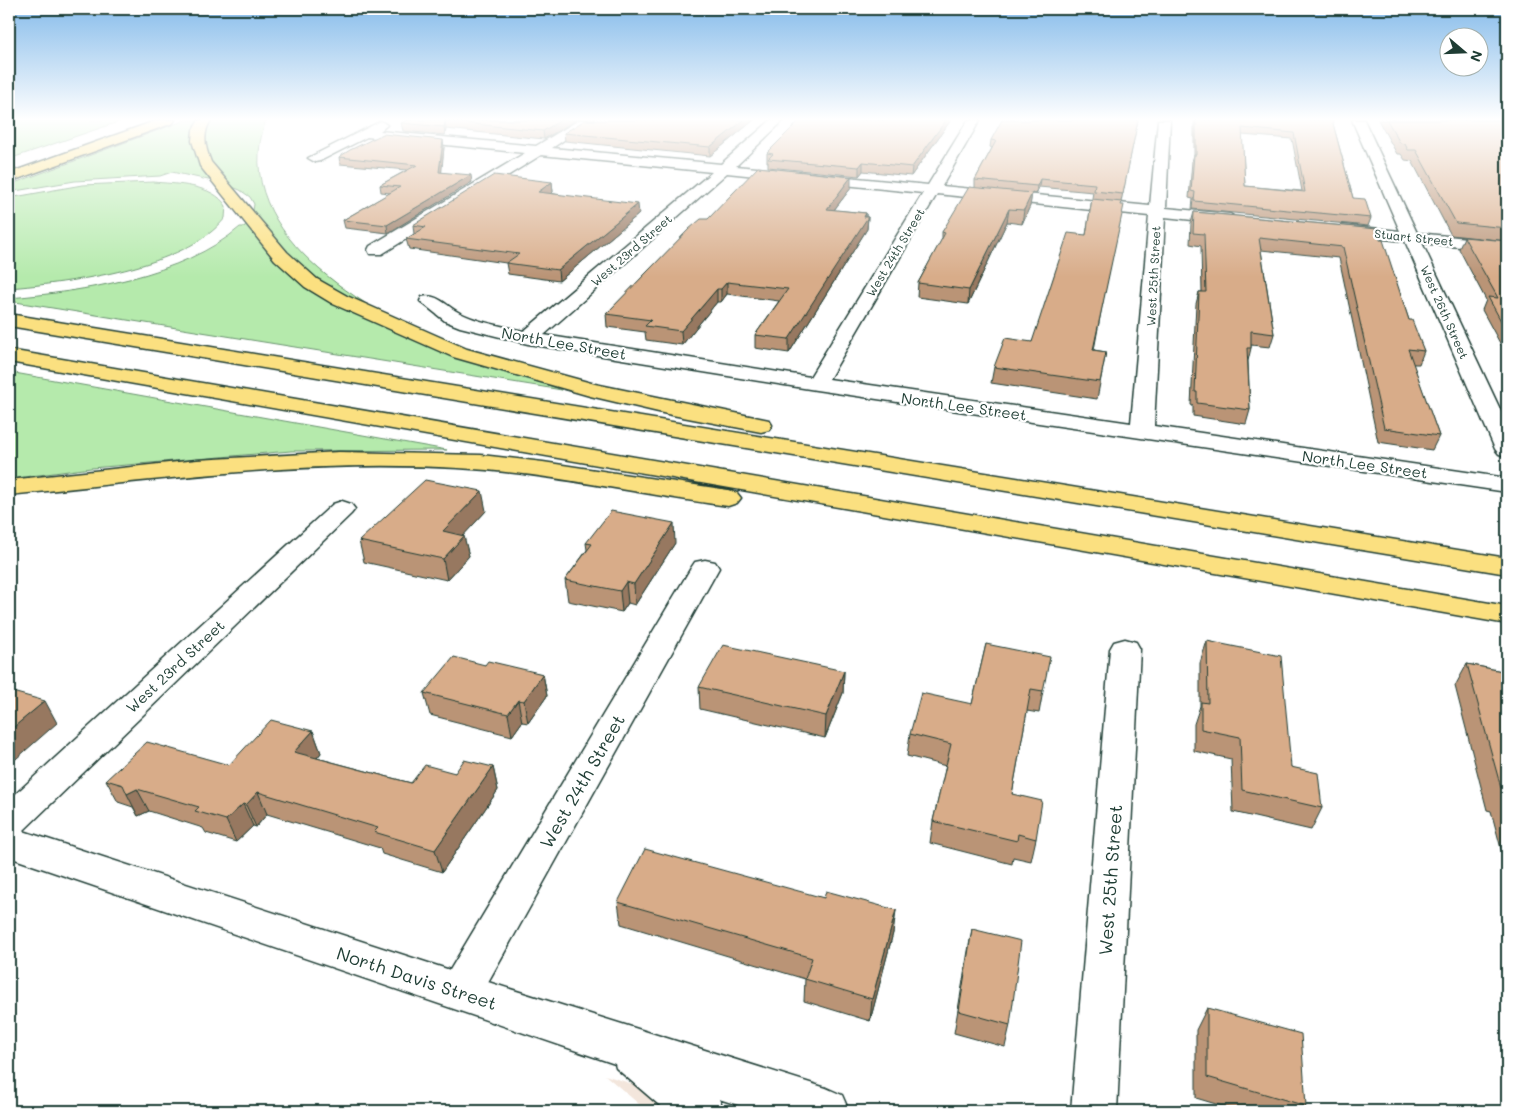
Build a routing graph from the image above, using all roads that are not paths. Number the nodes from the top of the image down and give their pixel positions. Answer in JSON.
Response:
{"nodes":[{"id":1,"x":24,"y":172,"type":"edge"},
{"id":2,"x":213,"y":172,"type":"edge"},
{"id":3,"x":503,"y":172,"type":"edge"},
{"id":4,"x":721,"y":172,"type":"edge"},
{"id":5,"x":768,"y":172,"type":"edge"},
{"id":6,"x":943,"y":172,"type":"edge"},
{"id":7,"x":1160,"y":172,"type":"edge"},
{"id":8,"x":1381,"y":172,"type":"edge"},
{"id":9,"x":9,"y":178,"type":"edge"},
{"id":10,"x":933,"y":189,"type":"junction"},
{"id":11,"x":1157,"y":211,"type":"junction"},
{"id":12,"x":1244,"y":220,"type":"edge"},
{"id":13,"x":1331,"y":229,"type":"edge"},
{"id":14,"x":1410,"y":237,"type":"junction"},
{"id":15,"x":1507,"y":247,"type":"edge"},
{"id":16,"x":376,"y":250,"type":"dead end"},
{"id":17,"x":429,"y":301,"type":"dead end"},
{"id":18,"x":9,"y":320,"type":"edge"},
{"id":19,"x":528,"y":338,"type":"junction"},
{"id":20,"x":9,"y":356,"type":"edge"},
{"id":21,"x":816,"y":384,"type":"junction"},
{"id":22,"x":1142,"y":432,"type":"junction"},
{"id":23,"x":1507,"y":449,"type":"edge"},
{"id":24,"x":946,"y":474,"type":"junction"},
{"id":25,"x":1507,"y":485,"type":"edge"},
{"id":26,"x":9,"y":488,"type":"edge"},
{"id":27,"x":828,"y":496,"type":"junction"},
{"id":28,"x":342,"y":509,"type":"dead end"},
{"id":29,"x":1507,"y":566,"type":"edge"},
{"id":30,"x":705,"y":568,"type":"dead end"},
{"id":31,"x":1507,"y":615,"type":"edge"},
{"id":32,"x":1125,"y":649,"type":"dead end"},
{"id":33,"x":9,"y":822,"type":"edge"},
{"id":34,"x":9,"y":842,"type":"edge"},
{"id":35,"x":460,"y":993,"type":"junction"},
{"id":36,"x":621,"y":1044,"type":"junction"},
{"id":37,"x":701,"y":1111,"type":"edge"},
{"id":38,"x":826,"y":1111,"type":"edge"},
{"id":39,"x":1094,"y":1111,"type":"edge"}],
"edges":[{"from":1,"to":9,"type":"highway"},
{"from":2,"to":24,"type":"highway"},
{"from":3,"to":16,"type":"street"},
{"from":4,"to":19,"type":"street","name":"West 23rd Street"},
{"from":5,"to":10,"type":"street"},
{"from":6,"to":10,"type":"street","name":"West 24th Street"},
{"from":7,"to":11,"type":"street","name":"West 25th Street"},
{"from":8,"to":14,"type":"street","name":"West 26th Street"},
{"from":10,"to":11,"type":"street"},
{"from":10,"to":21,"type":"street","name":"West 24th Street"},
{"from":11,"to":12,"type":"street"},
{"from":11,"to":22,"type":"street","name":"West 25th Street"},
{"from":13,"to":14,"type":"street","name":"Stuart Street"},
{"from":14,"to":15,"type":"street","name":"Stuart Street"},
{"from":14,"to":23,"type":"street","name":"West 26th Street"},
{"from":17,"to":19,"type":"street","name":"North Lee Street"},
{"from":18,"to":24,"type":"highway"},
{"from":19,"to":21,"type":"street","name":"North Lee Street"},
{"from":20,"to":27,"type":"highway"},
{"from":21,"to":22,"type":"street","name":"North Lee Street"},
{"from":22,"to":25,"type":"street","name":"North Lee Street"},
{"from":24,"to":29,"type":"highway"},
{"from":26,"to":27,"type":"highway"},
{"from":27,"to":31,"type":"highway"},
{"from":28,"to":33,"type":"street","name":"West 23rd Street"},
{"from":30,"to":35,"type":"street","name":"West 24th Street"},
{"from":32,"to":39,"type":"street","name":"West 25th Street"},
{"from":34,"to":35,"type":"street","name":"North Davis Street"},
{"from":35,"to":36,"type":"street","name":"North Davis Street"},
{"from":36,"to":37,"type":"street"},
{"from":36,"to":38,"type":"street","name":"North Davis Street"}]}
